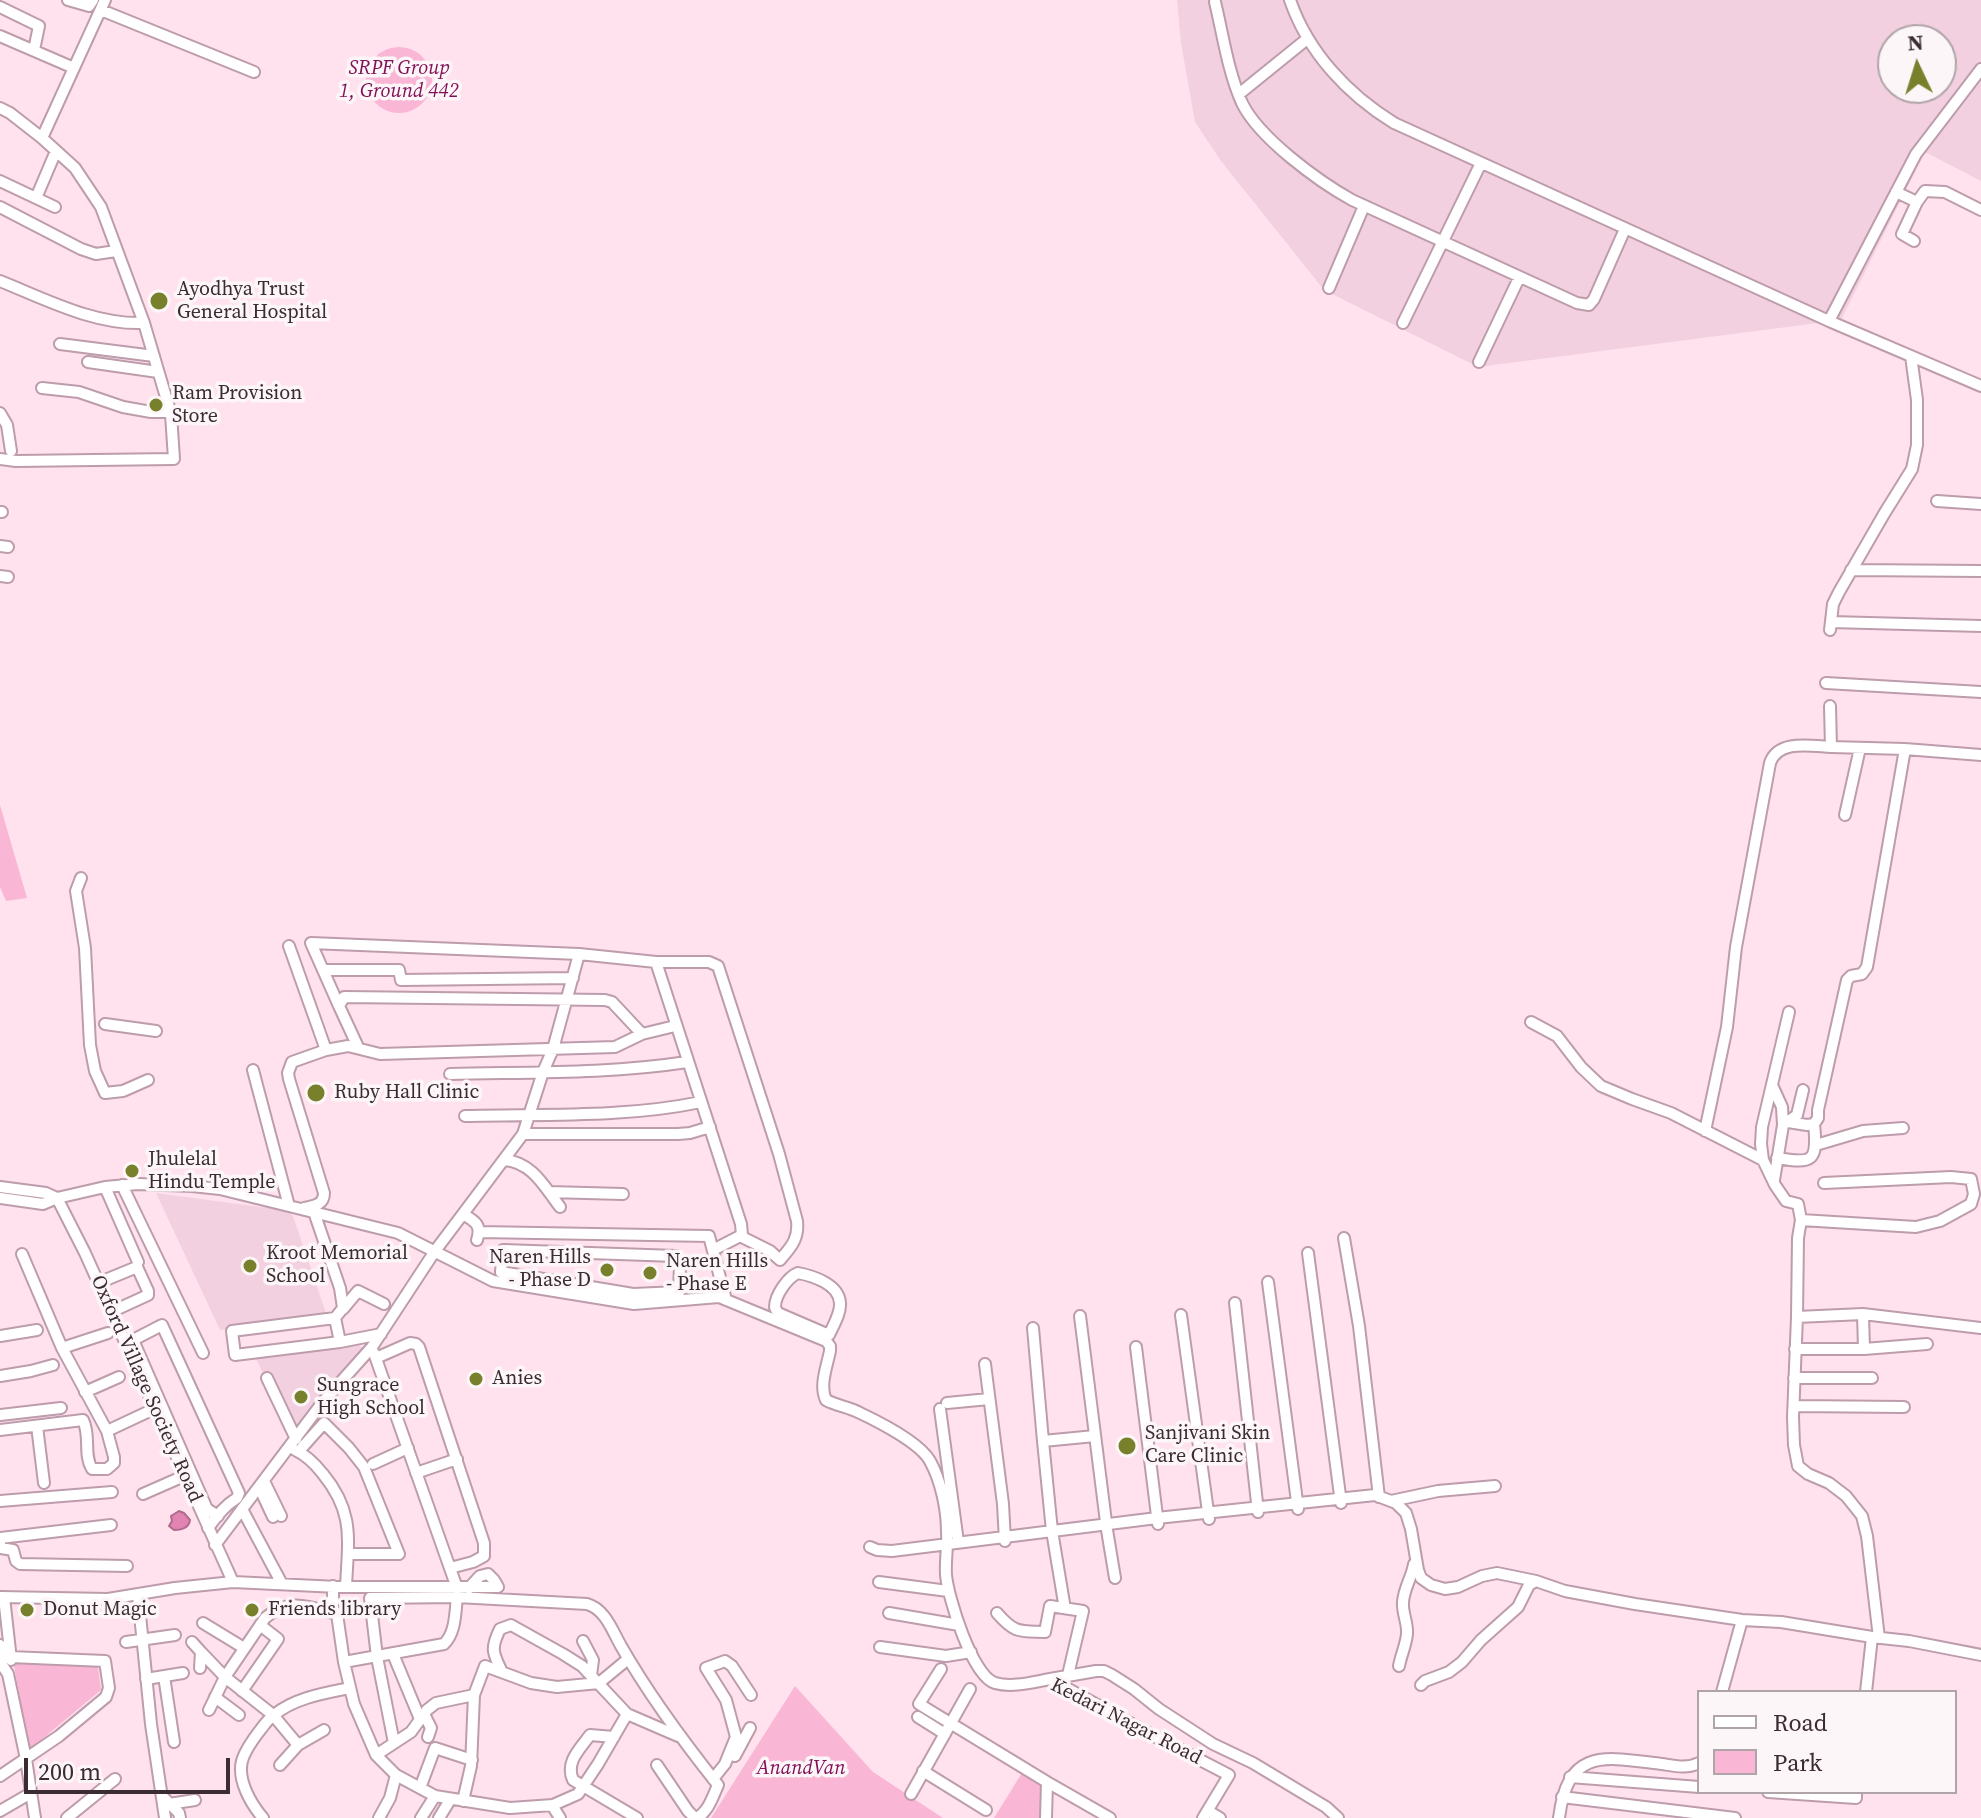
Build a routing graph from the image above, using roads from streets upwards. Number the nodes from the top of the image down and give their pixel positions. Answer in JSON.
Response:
{"nodes":[{"id":1,"x":68,"y":0,"type":"edge"},
{"id":2,"x":93,"y":0,"type":"edge"},
{"id":3,"x":1290,"y":0,"type":"edge"},
{"id":4,"x":1215,"y":2,"type":"edge"},
{"id":5,"x":103,"y":5,"type":"edge"},
{"id":6,"x":0,"y":7,"type":"edge"},
{"id":7,"x":0,"y":36,"type":"edge"},
{"id":8,"x":1307,"y":39,"type":"junction"},
{"id":9,"x":34,"y":50,"type":"junction"},
{"id":10,"x":74,"y":68,"type":"junction"},
{"id":11,"x":1981,"y":69,"type":"edge"},
{"id":12,"x":254,"y":72,"type":"dead end"},
{"id":13,"x":1239,"y":94,"type":"junction"},
{"id":14,"x":0,"y":108,"type":"edge"},
{"id":15,"x":42,"y":138,"type":"junction"},
{"id":16,"x":56,"y":151,"type":"junction"},
{"id":17,"x":1481,"y":163,"type":"junction"},
{"id":18,"x":0,"y":181,"type":"edge"},
{"id":19,"x":1896,"y":192,"type":"junction"},
{"id":20,"x":36,"y":198,"type":"junction"},
{"id":21,"x":1917,"y":202,"type":"junction"},
{"id":22,"x":1364,"y":206,"type":"junction"},
{"id":23,"x":0,"y":207,"type":"edge"},
{"id":24,"x":55,"y":207,"type":"dead end"},
{"id":25,"x":1981,"y":210,"type":"edge"},
{"id":26,"x":1625,"y":229,"type":"junction"},
{"id":27,"x":1914,"y":241,"type":"dead end"},
{"id":28,"x":1442,"y":243,"type":"junction"},
{"id":29,"x":116,"y":251,"type":"junction"},
{"id":30,"x":1519,"y":278,"type":"junction"},
{"id":31,"x":0,"y":281,"type":"edge"},
{"id":32,"x":1329,"y":288,"type":"dead end"},
{"id":33,"x":1829,"y":321,"type":"junction"},
{"id":34,"x":144,"y":323,"type":"junction"},
{"id":35,"x":1403,"y":323,"type":"dead end"},
{"id":36,"x":60,"y":344,"type":"dead end"},
{"id":37,"x":154,"y":356,"type":"junction"},
{"id":38,"x":1911,"y":356,"type":"junction"},
{"id":39,"x":88,"y":362,"type":"dead end"},
{"id":40,"x":1479,"y":362,"type":"dead end"},
{"id":41,"x":158,"y":372,"type":"junction"},
{"id":42,"x":1981,"y":386,"type":"edge"},
{"id":43,"x":42,"y":388,"type":"dead end"},
{"id":44,"x":170,"y":412,"type":"junction"},
{"id":45,"x":0,"y":413,"type":"edge"},
{"id":46,"x":11,"y":451,"type":"dead end"},
{"id":47,"x":0,"y":459,"type":"edge"},
{"id":48,"x":1937,"y":501,"type":"dead end"},
{"id":49,"x":1981,"y":504,"type":"edge"},
{"id":50,"x":1851,"y":570,"type":"junction"},
{"id":51,"x":1981,"y":571,"type":"edge"},
{"id":52,"x":1981,"y":626,"type":"edge"},
{"id":53,"x":1826,"y":683,"type":"dead end"},
{"id":54,"x":1981,"y":692,"type":"edge"},
{"id":55,"x":1830,"y":706,"type":"dead end"},
{"id":56,"x":1831,"y":747,"type":"junction"},
{"id":57,"x":1860,"y":748,"type":"junction"},
{"id":58,"x":1905,"y":749,"type":"junction"},
{"id":59,"x":1981,"y":755,"type":"edge"},
{"id":60,"x":1845,"y":815,"type":"dead end"},
{"id":61,"x":81,"y":878,"type":"dead end"},
{"id":62,"x":289,"y":946,"type":"dead end"},
{"id":63,"x":579,"y":954,"type":"junction"},
{"id":64,"x":656,"y":962,"type":"junction"},
{"id":65,"x":323,"y":970,"type":"junction"},
{"id":66,"x":573,"y":978,"type":"junction"},
{"id":67,"x":568,"y":1000,"type":"junction"},
{"id":68,"x":339,"y":1006,"type":"junction"},
{"id":69,"x":1789,"y":1012,"type":"dead end"},
{"id":70,"x":1531,"y":1022,"type":"dead end"},
{"id":71,"x":105,"y":1024,"type":"dead end"},
{"id":72,"x":675,"y":1026,"type":"junction"},
{"id":73,"x":156,"y":1031,"type":"dead end"},
{"id":74,"x":642,"y":1034,"type":"junction"},
{"id":75,"x":358,"y":1047,"type":"junction"},
{"id":76,"x":553,"y":1049,"type":"junction"},
{"id":77,"x":326,"y":1050,"type":"junction"},
{"id":78,"x":687,"y":1062,"type":"junction"},
{"id":79,"x":253,"y":1070,"type":"dead end"},
{"id":80,"x":543,"y":1072,"type":"junction"},
{"id":81,"x":450,"y":1074,"type":"dead end"},
{"id":82,"x":148,"y":1080,"type":"dead end"},
{"id":83,"x":1772,"y":1085,"type":"junction"},
{"id":84,"x":1803,"y":1090,"type":"dead end"},
{"id":85,"x":701,"y":1102,"type":"junction"},
{"id":86,"x":530,"y":1114,"type":"junction"},
{"id":87,"x":465,"y":1116,"type":"dead end"},
{"id":88,"x":1786,"y":1124,"type":"junction"},
{"id":89,"x":1814,"y":1124,"type":"junction"},
{"id":90,"x":710,"y":1127,"type":"junction"},
{"id":91,"x":1903,"y":1128,"type":"dead end"},
{"id":92,"x":1705,"y":1131,"type":"junction"},
{"id":93,"x":523,"y":1134,"type":"junction"},
{"id":94,"x":1816,"y":1145,"type":"junction"},
{"id":95,"x":1777,"y":1158,"type":"junction"},
{"id":96,"x":504,"y":1160,"type":"junction"},
{"id":97,"x":1763,"y":1160,"type":"junction"},
{"id":98,"x":1774,"y":1182,"type":"junction"},
{"id":99,"x":1824,"y":1183,"type":"dead end"},
{"id":100,"x":122,"y":1185,"type":"junction"},
{"id":101,"x":0,"y":1187,"type":"edge"},
{"id":102,"x":105,"y":1187,"type":"junction"},
{"id":103,"x":549,"y":1192,"type":"junction"},
{"id":104,"x":623,"y":1194,"type":"dead end"},
{"id":105,"x":0,"y":1198,"type":"edge"},
{"id":106,"x":57,"y":1198,"type":"junction"},
{"id":107,"x":289,"y":1206,"type":"junction"},
{"id":108,"x":560,"y":1207,"type":"dead end"},
{"id":109,"x":302,"y":1209,"type":"junction"},
{"id":110,"x":314,"y":1212,"type":"junction"},
{"id":111,"x":463,"y":1214,"type":"junction"},
{"id":112,"x":1801,"y":1220,"type":"junction"},
{"id":113,"x":740,"y":1236,"type":"junction"},
{"id":114,"x":1344,"y":1238,"type":"dead end"},
{"id":115,"x":713,"y":1250,"type":"junction"},
{"id":116,"x":435,"y":1251,"type":"junction"},
{"id":117,"x":1308,"y":1253,"type":"dead end"},
{"id":118,"x":22,"y":1254,"type":"dead end"},
{"id":119,"x":138,"y":1262,"type":"dead end"},
{"id":120,"x":1268,"y":1282,"type":"dead end"},
{"id":121,"x":98,"y":1283,"type":"junction"},
{"id":122,"x":557,"y":1286,"type":"junction"},
{"id":123,"x":726,"y":1300,"type":"junction"},
{"id":124,"x":1235,"y":1303,"type":"dead end"},
{"id":125,"x":384,"y":1304,"type":"dead end"},
{"id":126,"x":111,"y":1312,"type":"junction"},
{"id":127,"x":338,"y":1314,"type":"junction"},
{"id":128,"x":1863,"y":1314,"type":"junction"},
{"id":129,"x":1181,"y":1315,"type":"dead end"},
{"id":130,"x":1080,"y":1316,"type":"dead end"},
{"id":131,"x":1797,"y":1317,"type":"junction"},
{"id":132,"x":1033,"y":1328,"type":"dead end"},
{"id":133,"x":1981,"y":1328,"type":"edge"},
{"id":134,"x":37,"y":1330,"type":"dead end"},
{"id":135,"x":810,"y":1330,"type":"junction"},
{"id":136,"x":108,"y":1333,"type":"dead end"},
{"id":137,"x":381,"y":1334,"type":"junction"},
{"id":138,"x":0,"y":1336,"type":"edge"},
{"id":139,"x":129,"y":1342,"type":"junction"},
{"id":140,"x":340,"y":1342,"type":"junction"},
{"id":141,"x":1927,"y":1344,"type":"dead end"},
{"id":142,"x":1136,"y":1347,"type":"dead end"},
{"id":143,"x":62,"y":1348,"type":"junction"},
{"id":144,"x":1795,"y":1349,"type":"junction"},
{"id":145,"x":1864,"y":1349,"type":"junction"},
{"id":146,"x":374,"y":1352,"type":"junction"},
{"id":147,"x":203,"y":1353,"type":"dead end"},
{"id":148,"x":985,"y":1364,"type":"dead end"},
{"id":149,"x":53,"y":1365,"type":"dead end"},
{"id":150,"x":0,"y":1376,"type":"edge"},
{"id":151,"x":119,"y":1377,"type":"dead end"},
{"id":152,"x":267,"y":1378,"type":"dead end"},
{"id":153,"x":1794,"y":1378,"type":"junction"},
{"id":154,"x":1872,"y":1378,"type":"dead end"},
{"id":155,"x":85,"y":1392,"type":"junction"},
{"id":156,"x":989,"y":1399,"type":"junction"},
{"id":157,"x":1794,"y":1406,"type":"junction"},
{"id":158,"x":1904,"y":1407,"type":"dead end"},
{"id":159,"x":61,"y":1408,"type":"dead end"},
{"id":160,"x":154,"y":1409,"type":"junction"},
{"id":161,"x":0,"y":1415,"type":"edge"},
{"id":162,"x":37,"y":1426,"type":"junction"},
{"id":163,"x":0,"y":1430,"type":"edge"},
{"id":164,"x":107,"y":1431,"type":"junction"},
{"id":165,"x":1095,"y":1436,"type":"junction"},
{"id":166,"x":1043,"y":1441,"type":"junction"},
{"id":167,"x":295,"y":1446,"type":"junction"},
{"id":168,"x":408,"y":1448,"type":"junction"},
{"id":169,"x":457,"y":1459,"type":"junction"},
{"id":170,"x":373,"y":1464,"type":"dead end"},
{"id":171,"x":416,"y":1473,"type":"junction"},
{"id":172,"x":184,"y":1476,"type":"junction"},
{"id":173,"x":44,"y":1483,"type":"dead end"},
{"id":174,"x":262,"y":1484,"type":"junction"},
{"id":175,"x":1495,"y":1486,"type":"dead end"},
{"id":176,"x":112,"y":1492,"type":"dead end"},
{"id":177,"x":143,"y":1494,"type":"dead end"},
{"id":178,"x":1379,"y":1497,"type":"junction"},
{"id":179,"x":0,"y":1501,"type":"edge"},
{"id":180,"x":1341,"y":1501,"type":"junction"},
{"id":181,"x":1391,"y":1501,"type":"junction"},
{"id":182,"x":1298,"y":1506,"type":"junction"},
{"id":183,"x":242,"y":1509,"type":"junction"},
{"id":184,"x":1258,"y":1510,"type":"junction"},
{"id":185,"x":277,"y":1516,"type":"dead end"},
{"id":186,"x":1209,"y":1516,"type":"junction"},
{"id":187,"x":216,"y":1517,"type":"junction"},
{"id":188,"x":1157,"y":1521,"type":"junction"},
{"id":189,"x":111,"y":1525,"type":"dead end"},
{"id":190,"x":1107,"y":1527,"type":"junction"},
{"id":191,"x":208,"y":1528,"type":"junction"},
{"id":192,"x":1052,"y":1534,"type":"junction"},
{"id":193,"x":0,"y":1538,"type":"edge"},
{"id":194,"x":1005,"y":1540,"type":"junction"},
{"id":195,"x":950,"y":1544,"type":"junction"},
{"id":196,"x":215,"y":1545,"type":"junction"},
{"id":197,"x":870,"y":1547,"type":"dead end"},
{"id":198,"x":1416,"y":1553,"type":"junction"},
{"id":199,"x":348,"y":1554,"type":"junction"},
{"id":200,"x":127,"y":1566,"type":"dead end"},
{"id":201,"x":450,"y":1568,"type":"junction"},
{"id":202,"x":1115,"y":1578,"type":"dead end"},
{"id":203,"x":1536,"y":1581,"type":"junction"},
{"id":204,"x":233,"y":1582,"type":"junction"},
{"id":205,"x":879,"y":1582,"type":"dead end"},
{"id":206,"x":282,"y":1584,"type":"junction"},
{"id":207,"x":339,"y":1587,"type":"junction"},
{"id":208,"x":498,"y":1587,"type":"dead end"},
{"id":209,"x":461,"y":1591,"type":"junction"},
{"id":210,"x":948,"y":1591,"type":"junction"},
{"id":211,"x":138,"y":1595,"type":"junction"},
{"id":212,"x":2,"y":1597,"type":"edge"},
{"id":213,"x":1064,"y":1603,"type":"dead end"},
{"id":214,"x":889,"y":1613,"type":"dead end"},
{"id":215,"x":997,"y":1613,"type":"dead end"},
{"id":216,"x":337,"y":1614,"type":"junction"},
{"id":217,"x":1742,"y":1620,"type":"junction"},
{"id":218,"x":203,"y":1623,"type":"dead end"},
{"id":219,"x":260,"y":1625,"type":"junction"},
{"id":220,"x":959,"y":1625,"type":"junction"},
{"id":221,"x":175,"y":1635,"type":"dead end"},
{"id":222,"x":1876,"y":1637,"type":"junction"},
{"id":223,"x":143,"y":1640,"type":"junction"},
{"id":224,"x":583,"y":1641,"type":"dead end"},
{"id":225,"x":126,"y":1642,"type":"dead end"},
{"id":226,"x":192,"y":1642,"type":"dead end"},
{"id":227,"x":0,"y":1645,"type":"edge"},
{"id":228,"x":880,"y":1647,"type":"dead end"},
{"id":229,"x":244,"y":1648,"type":"junction"},
{"id":230,"x":201,"y":1652,"type":"junction"},
{"id":231,"x":971,"y":1652,"type":"junction"},
{"id":232,"x":393,"y":1654,"type":"junction"},
{"id":233,"x":1981,"y":1655,"type":"edge"},
{"id":234,"x":4,"y":1656,"type":"edge"},
{"id":235,"x":377,"y":1657,"type":"junction"},
{"id":236,"x":628,"y":1659,"type":"junction"},
{"id":237,"x":344,"y":1662,"type":"junction"},
{"id":238,"x":1399,"y":1666,"type":"dead end"},
{"id":239,"x":200,"y":1668,"type":"dead end"},
{"id":240,"x":941,"y":1669,"type":"dead end"},
{"id":241,"x":502,"y":1672,"type":"junction"},
{"id":242,"x":183,"y":1673,"type":"dead end"},
{"id":243,"x":402,"y":1674,"type":"junction"},
{"id":244,"x":1068,"y":1675,"type":"junction"},
{"id":245,"x":164,"y":1676,"type":"junction"},
{"id":246,"x":225,"y":1677,"type":"junction"},
{"id":247,"x":146,"y":1679,"type":"junction"},
{"id":248,"x":595,"y":1679,"type":"junction"},
{"id":249,"x":1050,"y":1679,"type":"junction"},
{"id":250,"x":382,"y":1680,"type":"junction"},
{"id":251,"x":1421,"y":1685,"type":"dead end"},
{"id":252,"x":350,"y":1688,"type":"junction"},
{"id":253,"x":970,"y":1689,"type":"dead end"},
{"id":254,"x":1723,"y":1690,"type":"edge"},
{"id":255,"x":1866,"y":1690,"type":"edge"},
{"id":256,"x":242,"y":1691,"type":"junction"},
{"id":257,"x":474,"y":1695,"type":"junction"},
{"id":258,"x":751,"y":1695,"type":"dead end"},
{"id":259,"x":215,"y":1697,"type":"junction"},
{"id":260,"x":209,"y":1710,"type":"dead end"},
{"id":261,"x":627,"y":1714,"type":"junction"},
{"id":262,"x":239,"y":1715,"type":"dead end"},
{"id":263,"x":273,"y":1715,"type":"junction"},
{"id":264,"x":422,"y":1717,"type":"junction"},
{"id":265,"x":918,"y":1717,"type":"dead end"},
{"id":266,"x":750,"y":1728,"type":"dead end"},
{"id":267,"x":948,"y":1729,"type":"junction"},
{"id":268,"x":324,"y":1730,"type":"dead end"},
{"id":269,"x":428,"y":1737,"type":"dead end"},
{"id":270,"x":614,"y":1737,"type":"junction"},
{"id":271,"x":680,"y":1737,"type":"junction"},
{"id":272,"x":174,"y":1742,"type":"dead end"},
{"id":273,"x":394,"y":1743,"type":"junction"},
{"id":274,"x":298,"y":1745,"type":"junction"},
{"id":275,"x":376,"y":1755,"type":"junction"},
{"id":276,"x":26,"y":1759,"type":"junction"},
{"id":277,"x":472,"y":1760,"type":"junction"},
{"id":278,"x":1697,"y":1764,"type":"edge"},
{"id":279,"x":280,"y":1765,"type":"dead end"},
{"id":280,"x":657,"y":1765,"type":"dead end"},
{"id":281,"x":923,"y":1771,"type":"junction"},
{"id":282,"x":396,"y":1775,"type":"junction"},
{"id":283,"x":0,"y":1776,"type":"edge"},
{"id":284,"x":1570,"y":1777,"type":"junction"},
{"id":285,"x":115,"y":1779,"type":"dead end"},
{"id":286,"x":716,"y":1782,"type":"junction"},
{"id":287,"x":1047,"y":1782,"type":"junction"},
{"id":288,"x":583,"y":1786,"type":"junction"},
{"id":289,"x":1697,"y":1787,"type":"edge"},
{"id":290,"x":420,"y":1788,"type":"junction"},
{"id":291,"x":31,"y":1793,"type":"junction"},
{"id":292,"x":911,"y":1794,"type":"dead end"},
{"id":293,"x":1797,"y":1794,"type":"edge"},
{"id":294,"x":1856,"y":1794,"type":"edge"},
{"id":295,"x":161,"y":1795,"type":"junction"},
{"id":296,"x":435,"y":1796,"type":"junction"},
{"id":297,"x":1562,"y":1797,"type":"junction"},
{"id":298,"x":195,"y":1800,"type":"dead end"},
{"id":299,"x":450,"y":1800,"type":"junction"},
{"id":300,"x":463,"y":1801,"type":"junction"},
{"id":301,"x":169,"y":1804,"type":"junction"},
{"id":302,"x":552,"y":1805,"type":"junction"},
{"id":303,"x":986,"y":1810,"type":"dead end"},
{"id":304,"x":0,"y":1811,"type":"edge"},
{"id":305,"x":1206,"y":1814,"type":"edge"},
{"id":306,"x":35,"y":1818,"type":"edge"},
{"id":307,"x":67,"y":1818,"type":"edge"},
{"id":308,"x":165,"y":1818,"type":"edge"},
{"id":309,"x":180,"y":1818,"type":"edge"},
{"id":310,"x":263,"y":1818,"type":"edge"},
{"id":311,"x":379,"y":1818,"type":"edge"},
{"id":312,"x":421,"y":1818,"type":"edge"},
{"id":313,"x":439,"y":1818,"type":"edge"},
{"id":314,"x":560,"y":1818,"type":"edge"},
{"id":315,"x":637,"y":1818,"type":"edge"},
{"id":316,"x":696,"y":1818,"type":"edge"},
{"id":317,"x":1046,"y":1818,"type":"edge"},
{"id":318,"x":1110,"y":1818,"type":"edge"},
{"id":319,"x":1220,"y":1818,"type":"edge"},
{"id":320,"x":1338,"y":1818,"type":"edge"},
{"id":321,"x":1559,"y":1818,"type":"edge"},
{"id":322,"x":1735,"y":1818,"type":"edge"}],
"edges":[{"from":1,"to":2,"type":"street"},
{"from":3,"to":8,"type":"street"},
{"from":4,"to":13,"type":"street"},
{"from":5,"to":10,"type":"street"},
{"from":5,"to":12,"type":"street"},
{"from":6,"to":9,"type":"street"},
{"from":7,"to":9,"type":"street"},
{"from":8,"to":13,"type":"street"},
{"from":8,"to":17,"type":"street"},
{"from":9,"to":10,"type":"street"},
{"from":10,"to":15,"type":"street"},
{"from":11,"to":19,"type":"street"},
{"from":13,"to":22,"type":"street"},
{"from":14,"to":15,"type":"street"},
{"from":15,"to":16,"type":"street"},
{"from":16,"to":20,"type":"street"},
{"from":16,"to":29,"type":"street"},
{"from":17,"to":26,"type":"street"},
{"from":17,"to":28,"type":"street"},
{"from":18,"to":20,"type":"street"},
{"from":19,"to":21,"type":"street"},
{"from":19,"to":33,"type":"street"},
{"from":20,"to":24,"type":"street"},
{"from":21,"to":25,"type":"street"},
{"from":21,"to":27,"type":"street"},
{"from":22,"to":28,"type":"street"},
{"from":22,"to":32,"type":"street"},
{"from":23,"to":29,"type":"street"},
{"from":26,"to":30,"type":"street"},
{"from":26,"to":33,"type":"street"},
{"from":28,"to":30,"type":"street"},
{"from":28,"to":35,"type":"street"},
{"from":29,"to":34,"type":"street"},
{"from":30,"to":40,"type":"street"},
{"from":31,"to":34,"type":"street"},
{"from":33,"to":38,"type":"street"},
{"from":34,"to":37,"type":"street"},
{"from":36,"to":37,"type":"street"},
{"from":37,"to":41,"type":"street"},
{"from":38,"to":42,"type":"street"},
{"from":38,"to":50,"type":"street"},
{"from":39,"to":41,"type":"street"},
{"from":41,"to":44,"type":"street"},
{"from":43,"to":44,"type":"street"},
{"from":44,"to":47,"type":"street"},
{"from":45,"to":46,"type":"street"},
{"from":48,"to":49,"type":"street"},
{"from":50,"to":51,"type":"street"},
{"from":50,"to":52,"type":"street"},
{"from":53,"to":54,"type":"street"},
{"from":55,"to":56,"type":"street"},
{"from":56,"to":57,"type":"street"},
{"from":56,"to":92,"type":"street"},
{"from":57,"to":58,"type":"street"},
{"from":57,"to":60,"type":"street"},
{"from":58,"to":59,"type":"street"},
{"from":58,"to":89,"type":"street"},
{"from":61,"to":82,"type":"street"},
{"from":62,"to":77,"type":"street"},
{"from":63,"to":64,"type":"street"},
{"from":63,"to":65,"type":"street"},
{"from":63,"to":66,"type":"street"},
{"from":64,"to":72,"type":"street"},
{"from":64,"to":113,"type":"street"},
{"from":65,"to":66,"type":"street"},
{"from":65,"to":68,"type":"street"},
{"from":66,"to":67,"type":"street"},
{"from":67,"to":68,"type":"street"},
{"from":67,"to":74,"type":"street"},
{"from":67,"to":76,"type":"street"},
{"from":68,"to":75,"type":"street"},
{"from":69,"to":83,"type":"street"},
{"from":70,"to":92,"type":"street"},
{"from":71,"to":73,"type":"street"},
{"from":72,"to":74,"type":"street"},
{"from":72,"to":78,"type":"street"},
{"from":74,"to":76,"type":"street"},
{"from":75,"to":76,"type":"street"},
{"from":75,"to":77,"type":"street"},
{"from":76,"to":80,"type":"street"},
{"from":77,"to":109,"type":"street"},
{"from":78,"to":80,"type":"street"},
{"from":78,"to":85,"type":"street"},
{"from":79,"to":107,"type":"street"},
{"from":80,"to":81,"type":"street"},
{"from":80,"to":86,"type":"street"},
{"from":83,"to":88,"type":"street"},
{"from":83,"to":97,"type":"street"},
{"from":84,"to":88,"type":"street"},
{"from":85,"to":86,"type":"street"},
{"from":85,"to":90,"type":"street"},
{"from":86,"to":87,"type":"street"},
{"from":86,"to":93,"type":"street"},
{"from":88,"to":89,"type":"street"},
{"from":88,"to":95,"type":"street"},
{"from":89,"to":94,"type":"street"},
{"from":90,"to":93,"type":"street"},
{"from":90,"to":113,"type":"street"},
{"from":91,"to":94,"type":"street"},
{"from":92,"to":97,"type":"street"},
{"from":93,"to":96,"type":"street"},
{"from":94,"to":95,"type":"street"},
{"from":95,"to":98,"type":"street"},
{"from":96,"to":103,"type":"street"},
{"from":96,"to":111,"type":"street"},
{"from":97,"to":98,"type":"street"},
{"from":98,"to":112,"type":"street"},
{"from":99,"to":112,"type":"street"},
{"from":100,"to":102,"type":"street"},
{"from":100,"to":107,"type":"street"},
{"from":100,"to":147,"type":"street"},
{"from":101,"to":106,"type":"street"},
{"from":102,"to":106,"type":"street"},
{"from":102,"to":119,"type":"street"},
{"from":103,"to":104,"type":"street"},
{"from":103,"to":108,"type":"street"},
{"from":105,"to":106,"type":"street"},
{"from":106,"to":121,"type":"street","name":"Oxford Village Society Road"},
{"from":107,"to":109,"type":"street"},
{"from":109,"to":110,"type":"street"},
{"from":110,"to":116,"type":"street"},
{"from":110,"to":127,"type":"street"},
{"from":111,"to":115,"type":"street"},
{"from":111,"to":116,"type":"street"},
{"from":112,"to":131,"type":"street"},
{"from":113,"to":115,"type":"street"},
{"from":114,"to":178,"type":"street"},
{"from":115,"to":123,"type":"street"},
{"from":116,"to":122,"type":"street"},
{"from":116,"to":137,"type":"street"},
{"from":117,"to":180,"type":"street"},
{"from":118,"to":143,"type":"street"},
{"from":120,"to":182,"type":"street"},
{"from":121,"to":126,"type":"street","name":"Oxford Village Society Road"},
{"from":121,"to":126,"type":"street"},
{"from":122,"to":122,"type":"street"},
{"from":122,"to":123,"type":"street"},
{"from":123,"to":135,"type":"street"},
{"from":124,"to":184,"type":"street"},
{"from":125,"to":127,"type":"street"},
{"from":126,"to":139,"type":"street","name":"Oxford Village Society Road"},
{"from":127,"to":140,"type":"street"},
{"from":127,"to":140,"type":"street"},
{"from":128,"to":131,"type":"street"},
{"from":128,"to":133,"type":"street"},
{"from":128,"to":145,"type":"street"},
{"from":129,"to":186,"type":"street"},
{"from":130,"to":165,"type":"street"},
{"from":131,"to":144,"type":"street"},
{"from":132,"to":166,"type":"street"},
{"from":134,"to":138,"type":"street"},
{"from":135,"to":135,"type":"street"},
{"from":135,"to":195,"type":"street","name":"Kedari Nagar Road"},
{"from":136,"to":143,"type":"street"},
{"from":137,"to":140,"type":"street"},
{"from":137,"to":146,"type":"street"},
{"from":139,"to":160,"type":"street","name":"Oxford Village Society Road"},
{"from":139,"to":187,"type":"street"},
{"from":139,"to":187,"type":"street"},
{"from":141,"to":145,"type":"street"},
{"from":142,"to":188,"type":"street"},
{"from":143,"to":155,"type":"street"},
{"from":144,"to":145,"type":"street"},
{"from":144,"to":153,"type":"street"},
{"from":146,"to":167,"type":"street"},
{"from":146,"to":168,"type":"street"},
{"from":146,"to":169,"type":"street"},
{"from":148,"to":156,"type":"street"},
{"from":149,"to":150,"type":"street"},
{"from":151,"to":155,"type":"street"},
{"from":152,"to":167,"type":"street"},
{"from":153,"to":154,"type":"street"},
{"from":153,"to":157,"type":"street"},
{"from":155,"to":164,"type":"street"},
{"from":156,"to":194,"type":"street"},
{"from":156,"to":195,"type":"street"},
{"from":157,"to":158,"type":"street"},
{"from":157,"to":222,"type":"street"},
{"from":159,"to":161,"type":"street"},
{"from":160,"to":164,"type":"street"},
{"from":160,"to":172,"type":"street","name":"Oxford Village Society Road"},
{"from":162,"to":163,"type":"street"},
{"from":162,"to":164,"type":"street"},
{"from":162,"to":173,"type":"street"},
{"from":165,"to":166,"type":"street"},
{"from":165,"to":190,"type":"street"},
{"from":166,"to":192,"type":"street"},
{"from":167,"to":174,"type":"street"},
{"from":167,"to":199,"type":"street"},
{"from":167,"to":199,"type":"street"},
{"from":168,"to":170,"type":"street"},
{"from":168,"to":171,"type":"street"},
{"from":169,"to":171,"type":"street"},
{"from":169,"to":201,"type":"street"},
{"from":171,"to":201,"type":"street"},
{"from":172,"to":177,"type":"street"},
{"from":172,"to":191,"type":"street","name":"Oxford Village Society Road"},
{"from":174,"to":183,"type":"street"},
{"from":174,"to":185,"type":"street"},
{"from":175,"to":181,"type":"street"},
{"from":176,"to":179,"type":"street"},
{"from":178,"to":180,"type":"street"},
{"from":178,"to":181,"type":"street"},
{"from":180,"to":182,"type":"street"},
{"from":181,"to":198,"type":"street"},
{"from":182,"to":184,"type":"street"},
{"from":183,"to":196,"type":"street"},
{"from":183,"to":206,"type":"street"},
{"from":184,"to":186,"type":"street"},
{"from":186,"to":188,"type":"street"},
{"from":187,"to":191,"type":"street"},
{"from":188,"to":190,"type":"street"},
{"from":189,"to":193,"type":"street"},
{"from":190,"to":192,"type":"street"},
{"from":190,"to":202,"type":"street"},
{"from":191,"to":196,"type":"street","name":"Oxford Village Society Road"},
{"from":192,"to":194,"type":"street"},
{"from":192,"to":213,"type":"street"},
{"from":193,"to":200,"type":"street"},
{"from":194,"to":195,"type":"street"},
{"from":195,"to":197,"type":"street"},
{"from":195,"to":210,"type":"street","name":"Kedari Nagar Road"},
{"from":196,"to":204,"type":"street","name":"Oxford Village Society Road"},
{"from":198,"to":203,"type":"street"},
{"from":198,"to":238,"type":"street"},
{"from":199,"to":207,"type":"street"},
{"from":201,"to":209,"type":"street"},
{"from":203,"to":217,"type":"street"},
{"from":203,"to":251,"type":"street"},
{"from":204,"to":206,"type":"street"},
{"from":204,"to":211,"type":"street"},
{"from":205,"to":210,"type":"street"},
{"from":206,"to":207,"type":"street"},
{"from":207,"to":209,"type":"street"},
{"from":207,"to":216,"type":"street"},
{"from":208,"to":209,"type":"street"},
{"from":209,"to":232,"type":"street"},
{"from":209,"to":235,"type":"street"},
{"from":209,"to":236,"type":"street"},
{"from":210,"to":220,"type":"street","name":"Kedari Nagar Road"},
{"from":211,"to":212,"type":"street"},
{"from":211,"to":223,"type":"street"},
{"from":212,"to":234,"type":"street"},
{"from":214,"to":220,"type":"street"},
{"from":215,"to":244,"type":"street"},
{"from":216,"to":219,"type":"street"},
{"from":216,"to":237,"type":"street"},
{"from":217,"to":222,"type":"street"},
{"from":217,"to":254,"type":"street"},
{"from":218,"to":229,"type":"street"},
{"from":219,"to":229,"type":"street"},
{"from":219,"to":256,"type":"street"},
{"from":220,"to":231,"type":"street","name":"Kedari Nagar Road"},
{"from":221,"to":223,"type":"street"},
{"from":222,"to":233,"type":"street"},
{"from":222,"to":255,"type":"street"},
{"from":223,"to":225,"type":"street"},
{"from":223,"to":247,"type":"street"},
{"from":224,"to":248,"type":"street"},
{"from":226,"to":230,"type":"street"},
{"from":227,"to":234,"type":"street"},
{"from":228,"to":231,"type":"street"},
{"from":229,"to":246,"type":"street"},
{"from":230,"to":239,"type":"street"},
{"from":230,"to":246,"type":"street"},
{"from":231,"to":249,"type":"street","name":"Kedari Nagar Road"},
{"from":232,"to":235,"type":"street"},
{"from":232,"to":243,"type":"street"},
{"from":234,"to":276,"type":"street"},
{"from":234,"to":276,"type":"street"},
{"from":235,"to":237,"type":"street"},
{"from":235,"to":250,"type":"street"},
{"from":236,"to":248,"type":"street"},
{"from":236,"to":271,"type":"street"},
{"from":237,"to":252,"type":"street"},
{"from":240,"to":267,"type":"street"},
{"from":241,"to":248,"type":"street"},
{"from":241,"to":248,"type":"street"},
{"from":241,"to":257,"type":"street"},
{"from":242,"to":245,"type":"street"},
{"from":243,"to":250,"type":"street"},
{"from":243,"to":264,"type":"street"},
{"from":244,"to":249,"type":"street"},
{"from":244,"to":320,"type":"street"},
{"from":245,"to":247,"type":"street"},
{"from":245,"to":272,"type":"street"},
{"from":246,"to":256,"type":"street"},
{"from":246,"to":259,"type":"street"},
{"from":247,"to":295,"type":"street"},
{"from":248,"to":261,"type":"street"},
{"from":249,"to":305,"type":"street","name":"Kedari Nagar Road"},
{"from":250,"to":273,"type":"street"},
{"from":252,"to":263,"type":"street"},
{"from":252,"to":275,"type":"street"},
{"from":253,"to":267,"type":"street"},
{"from":256,"to":263,"type":"street"},
{"from":257,"to":264,"type":"street"},
{"from":257,"to":277,"type":"street"},
{"from":258,"to":286,"type":"street"},
{"from":259,"to":260,"type":"street"},
{"from":259,"to":262,"type":"street"},
{"from":261,"to":270,"type":"street"},
{"from":261,"to":271,"type":"street"},
{"from":263,"to":274,"type":"street"},
{"from":263,"to":310,"type":"street"},
{"from":264,"to":269,"type":"street"},
{"from":264,"to":273,"type":"street"},
{"from":265,"to":267,"type":"street"},
{"from":266,"to":286,"type":"street"},
{"from":267,"to":281,"type":"street"},
{"from":267,"to":287,"type":"street"},
{"from":268,"to":274,"type":"street"},
{"from":270,"to":288,"type":"street"},
{"from":270,"to":288,"type":"street"},
{"from":271,"to":286,"type":"street"},
{"from":273,"to":275,"type":"street"},
{"from":274,"to":279,"type":"street"},
{"from":275,"to":282,"type":"street"},
{"from":276,"to":283,"type":"street"},
{"from":276,"to":291,"type":"street"},
{"from":277,"to":290,"type":"street"},
{"from":277,"to":300,"type":"street"},
{"from":278,"to":284,"type":"street"},
{"from":280,"to":316,"type":"street"},
{"from":281,"to":292,"type":"street"},
{"from":281,"to":303,"type":"street"},
{"from":282,"to":290,"type":"street"},
{"from":282,"to":311,"type":"street"},
{"from":284,"to":289,"type":"street"},
{"from":284,"to":297,"type":"street"},
{"from":285,"to":307,"type":"street"},
{"from":286,"to":316,"type":"street"},
{"from":287,"to":317,"type":"street"},
{"from":287,"to":318,"type":"street"},
{"from":288,"to":302,"type":"street"},
{"from":288,"to":315,"type":"street"},
{"from":290,"to":296,"type":"street"},
{"from":291,"to":304,"type":"street"},
{"from":291,"to":306,"type":"street"},
{"from":293,"to":294,"type":"street"},
{"from":295,"to":301,"type":"street"},
{"from":295,"to":308,"type":"street"},
{"from":296,"to":299,"type":"street"},
{"from":296,"to":312,"type":"street"},
{"from":297,"to":321,"type":"street"},
{"from":297,"to":322,"type":"street"},
{"from":298,"to":301,"type":"street"},
{"from":299,"to":300,"type":"street"},
{"from":299,"to":313,"type":"street"},
{"from":300,"to":302,"type":"street"},
{"from":301,"to":309,"type":"street"},
{"from":302,"to":314,"type":"street"},
{"from":305,"to":319,"type":"street"}]}
